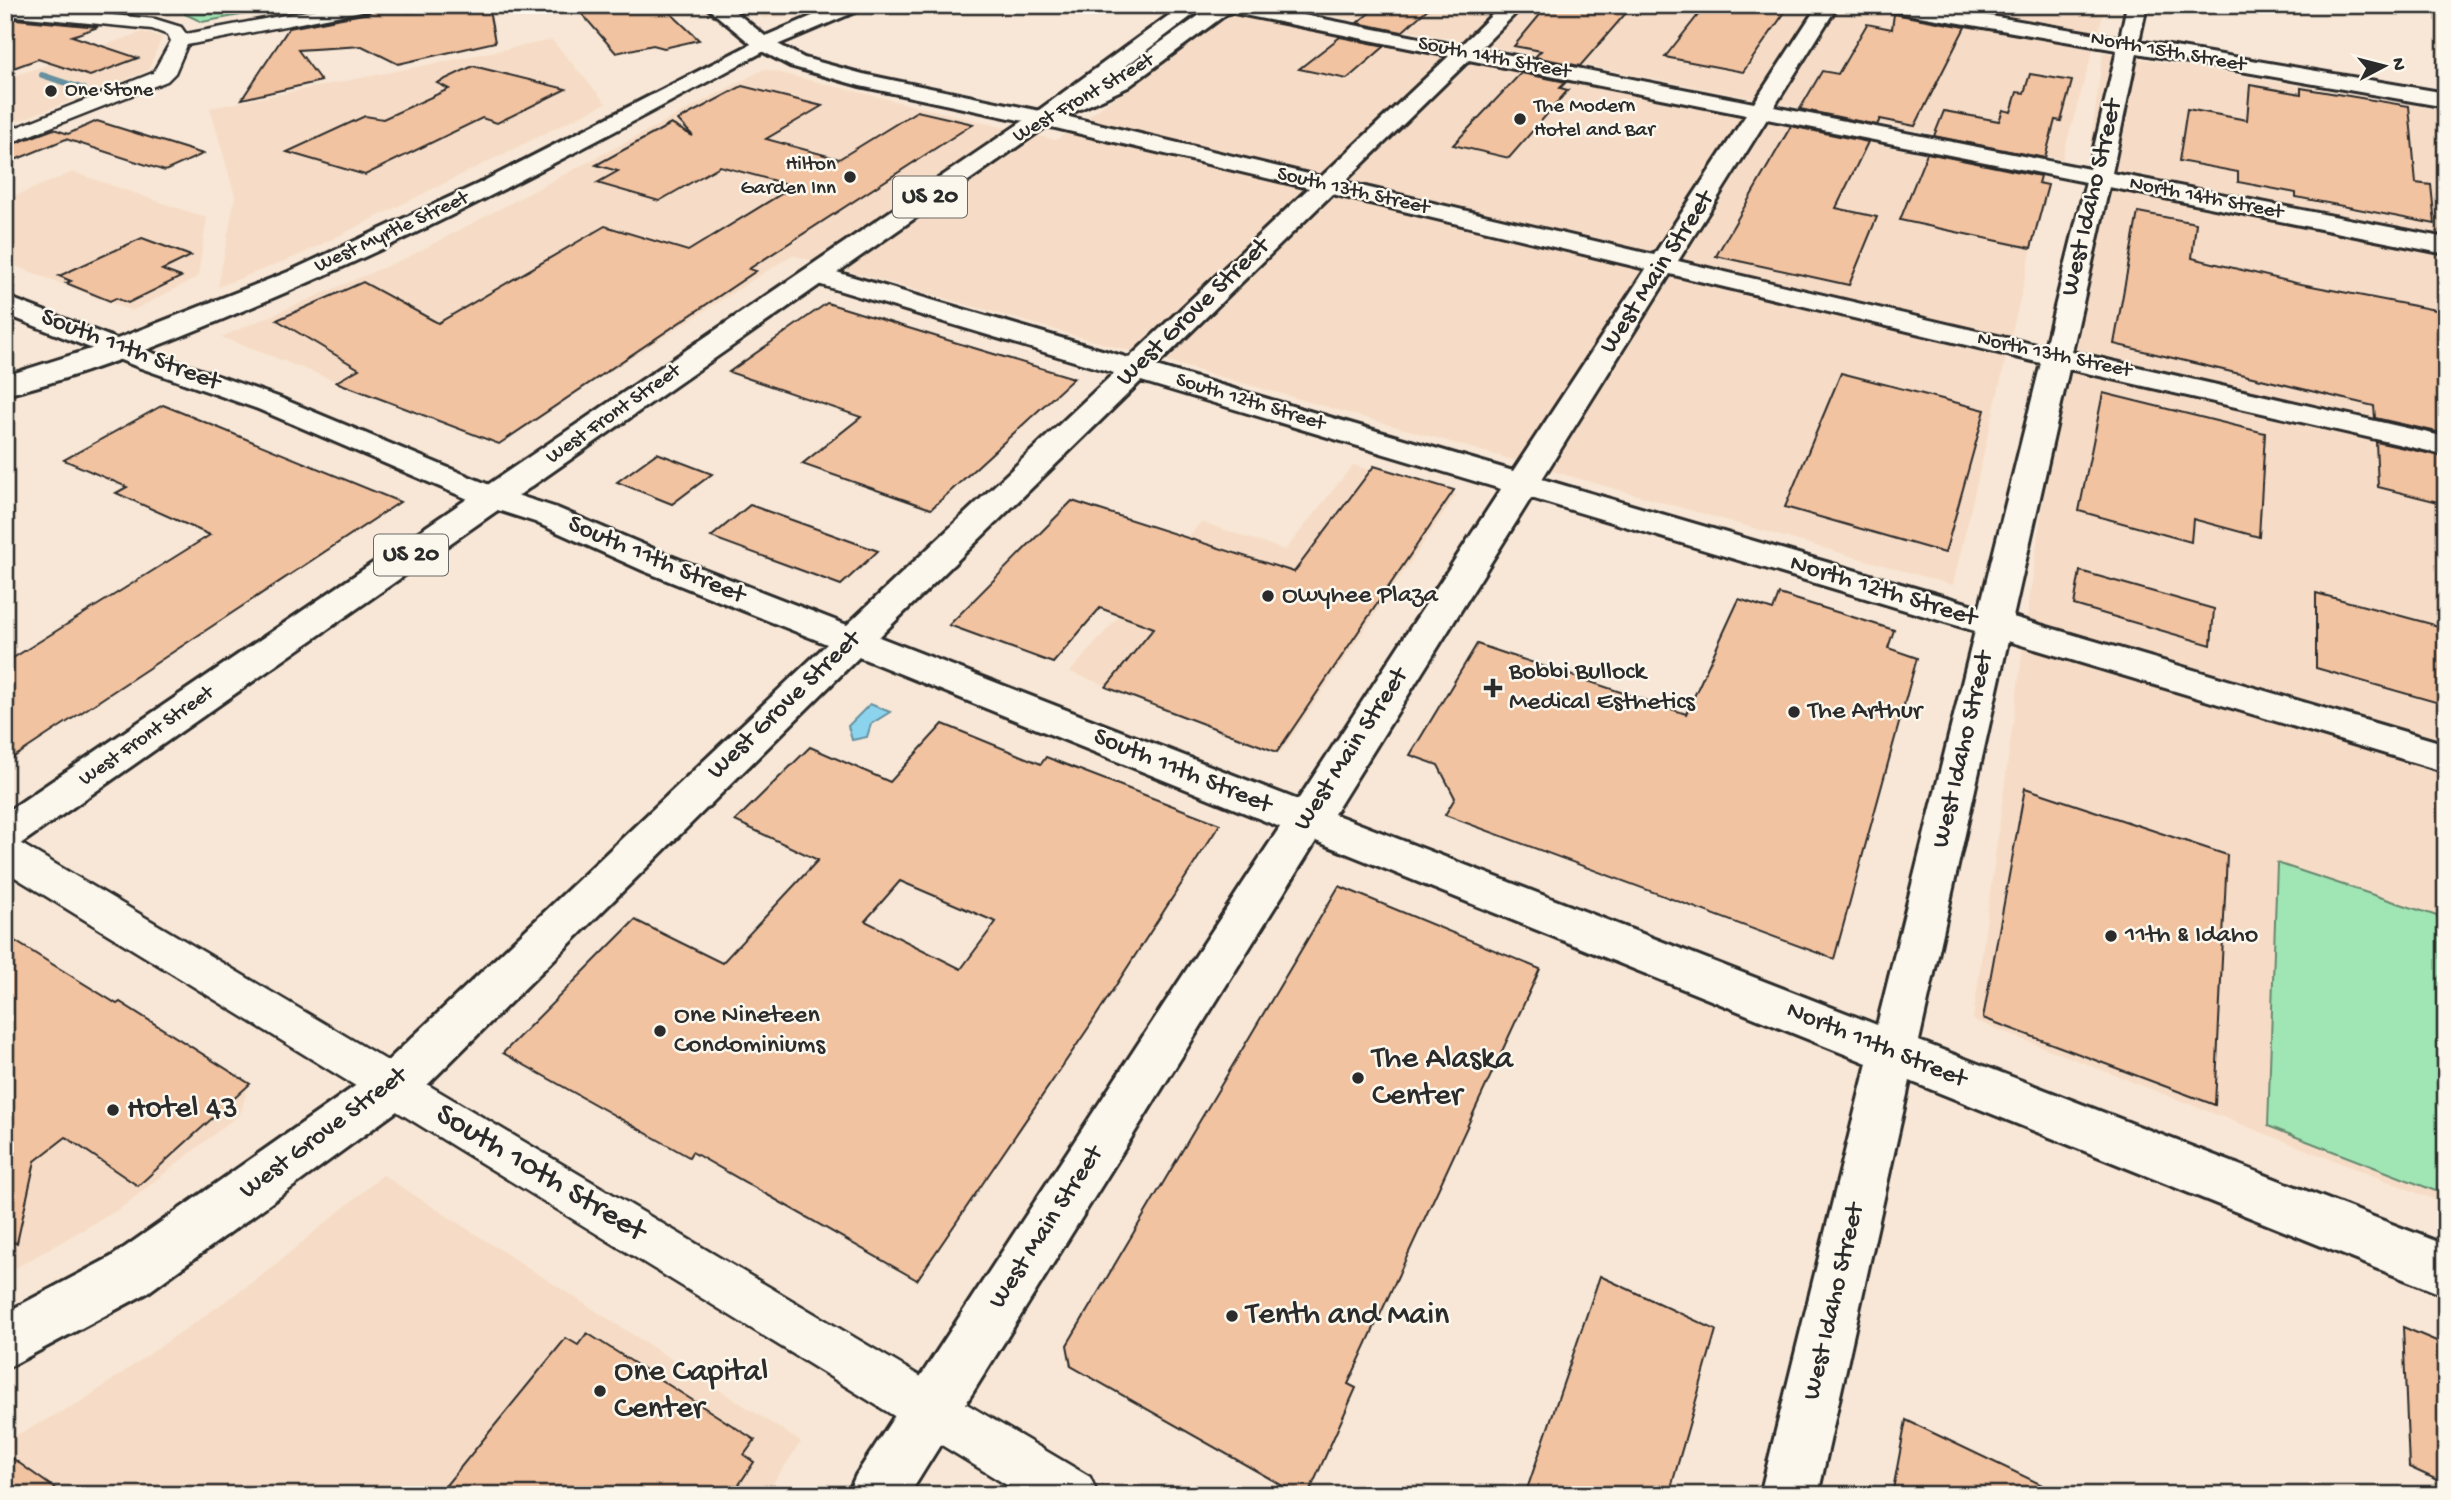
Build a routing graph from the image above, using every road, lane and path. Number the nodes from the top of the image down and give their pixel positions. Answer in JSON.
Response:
{"nodes":[{"id":1,"x":367,"y":5,"type":"edge"},
{"id":2,"x":715,"y":5,"type":"edge"},
{"id":3,"x":855,"y":5,"type":"edge"},
{"id":4,"x":1196,"y":5,"type":"edge"},
{"id":5,"x":1227,"y":5,"type":"edge"},
{"id":6,"x":1514,"y":5,"type":"edge"},
{"id":7,"x":1828,"y":5,"type":"edge"},
{"id":8,"x":1890,"y":5,"type":"edge"},
{"id":9,"x":2137,"y":5,"type":"edge"},
{"id":10,"x":345,"y":7,"type":"edge"},
{"id":11,"x":5,"y":10,"type":"edge"},
{"id":12,"x":34,"y":12,"type":"junction"},
{"id":13,"x":5,"y":22,"type":"edge"},
{"id":14,"x":180,"y":41,"type":"junction"},
{"id":15,"x":763,"y":44,"type":"junction"},
{"id":16,"x":2128,"y":46,"type":"junction"},
{"id":17,"x":1464,"y":53,"type":"junction"},
{"id":18,"x":2446,"y":100,"type":"edge"},
{"id":19,"x":1761,"y":112,"type":"junction"},
{"id":20,"x":1043,"y":118,"type":"junction"},
{"id":21,"x":5,"y":139,"type":"edge"},
{"id":22,"x":2099,"y":178,"type":"junction"},
{"id":23,"x":1326,"y":186,"type":"junction"},
{"id":24,"x":2446,"y":246,"type":"edge"},
{"id":25,"x":1663,"y":265,"type":"junction"},
{"id":26,"x":817,"y":275,"type":"junction"},
{"id":27,"x":5,"y":304,"type":"edge"},
{"id":28,"x":118,"y":349,"type":"junction"},
{"id":29,"x":2056,"y":358,"type":"junction"},
{"id":30,"x":1136,"y":368,"type":"junction"},
{"id":31,"x":5,"y":386,"type":"edge"},
{"id":32,"x":2446,"y":446,"type":"edge"},
{"id":33,"x":1522,"y":485,"type":"junction"},
{"id":34,"x":493,"y":498,"type":"junction"},
{"id":35,"x":1994,"y":624,"type":"junction"},
{"id":36,"x":852,"y":641,"type":"junction"},
{"id":37,"x":2446,"y":758,"type":"edge"},
{"id":38,"x":1307,"y":821,"type":"junction"},
{"id":39,"x":5,"y":834,"type":"edge"},
{"id":40,"x":5,"y":852,"type":"edge"},
{"id":41,"x":1893,"y":1053,"type":"junction"},
{"id":42,"x":395,"y":1085,"type":"junction"},
{"id":43,"x":2446,"y":1271,"type":"edge"},
{"id":44,"x":5,"y":1342,"type":"edge"},
{"id":45,"x":930,"y":1410,"type":"junction"},
{"id":46,"x":876,"y":1495,"type":"edge"},
{"id":47,"x":1072,"y":1495,"type":"edge"},
{"id":48,"x":1789,"y":1495,"type":"edge"}],
"edges":[{"from":1,"to":10,"type":"street"},
{"from":2,"to":15,"type":"main road","name":"South 13th Street"},
{"from":3,"to":15,"type":"main road","name":"West Myrtle Street"},
{"from":4,"to":20,"type":"main road","number":"US 20"},
{"from":5,"to":17,"type":"main road","name":"South 14th Street"},
{"from":5,"to":20,"type":"main road","name":"West Front Street"},
{"from":6,"to":17,"type":"main road","name":"West Grove Street"},
{"from":7,"to":19,"type":"main road","name":"West Main Street"},
{"from":8,"to":16,"type":"main road","name":"North 15th Street"},
{"from":9,"to":16,"type":"main road","name":"West Idaho Street"},
{"from":10,"to":14,"type":"street"},
{"from":11,"to":12,"type":"street"},
{"from":12,"to":13,"type":"street"},
{"from":12,"to":14,"type":"street"},
{"from":14,"to":21,"type":"street"},
{"from":15,"to":20,"type":"main road","name":"South 13th Street"},
{"from":15,"to":28,"type":"main road","name":"West Myrtle Street"},
{"from":16,"to":18,"type":"main road","name":"North 15th Street"},
{"from":16,"to":22,"type":"main road","name":"West Idaho Street"},
{"from":17,"to":19,"type":"main road","name":"South 14th Street"},
{"from":17,"to":23,"type":"main road","name":"West Grove Street"},
{"from":19,"to":22,"type":"main road","name":"North 14th Street"},
{"from":19,"to":25,"type":"main road","name":"West Main Street"},
{"from":20,"to":23,"type":"main road","name":"South 13th Street"},
{"from":20,"to":26,"type":"main road","name":"West Front Street","number":"US 20"},
{"from":22,"to":24,"type":"main road","name":"North 14th Street"},
{"from":22,"to":29,"type":"main road","name":"West Idaho Street"},
{"from":23,"to":25,"type":"main road","name":"South 13th Street"},
{"from":23,"to":30,"type":"main road","name":"West Grove Street"},
{"from":25,"to":29,"type":"main road","name":"North 13th Street"},
{"from":25,"to":33,"type":"main road","name":"West Main Street"},
{"from":26,"to":30,"type":"main road","name":"South 12th Street"},
{"from":26,"to":34,"type":"main road","name":"West Front Street","number":"US 20"},
{"from":27,"to":28,"type":"main road","name":"South 11th Street"},
{"from":28,"to":31,"type":"main road","name":"West Myrtle Street"},
{"from":28,"to":34,"type":"main road","name":"South 11th Street"},
{"from":29,"to":32,"type":"main road","name":"North 13th Street"},
{"from":29,"to":35,"type":"main road","name":"West Idaho Street"},
{"from":30,"to":33,"type":"main road","name":"South 12th Street"},
{"from":30,"to":36,"type":"main road","name":"West Grove Street"},
{"from":33,"to":35,"type":"main road","name":"North 12th Street"},
{"from":33,"to":38,"type":"main road","name":"West Main Street"},
{"from":34,"to":36,"type":"main road","name":"South 11th Street"},
{"from":34,"to":39,"type":"main road","name":"West Front Street","number":"US 20"},
{"from":35,"to":37,"type":"main road","name":"North 12th Street"},
{"from":35,"to":41,"type":"main road","name":"West Idaho Street"},
{"from":36,"to":38,"type":"main road","name":"South 11th Street"},
{"from":36,"to":42,"type":"main road","name":"West Grove Street"},
{"from":38,"to":41,"type":"main road","name":"North 11th Street"},
{"from":38,"to":45,"type":"main road","name":"West Main Street"},
{"from":40,"to":42,"type":"street","name":"South 10th Street"},
{"from":41,"to":43,"type":"main road","name":"North 11th Street"},
{"from":41,"to":48,"type":"main road","name":"West Idaho Street"},
{"from":42,"to":44,"type":"main road","name":"West Grove Street"},
{"from":42,"to":45,"type":"street","name":"South 10th Street"},
{"from":45,"to":46,"type":"main road","name":"West Main Street"},
{"from":45,"to":47,"type":"street","name":"South 10th Street"}]}
